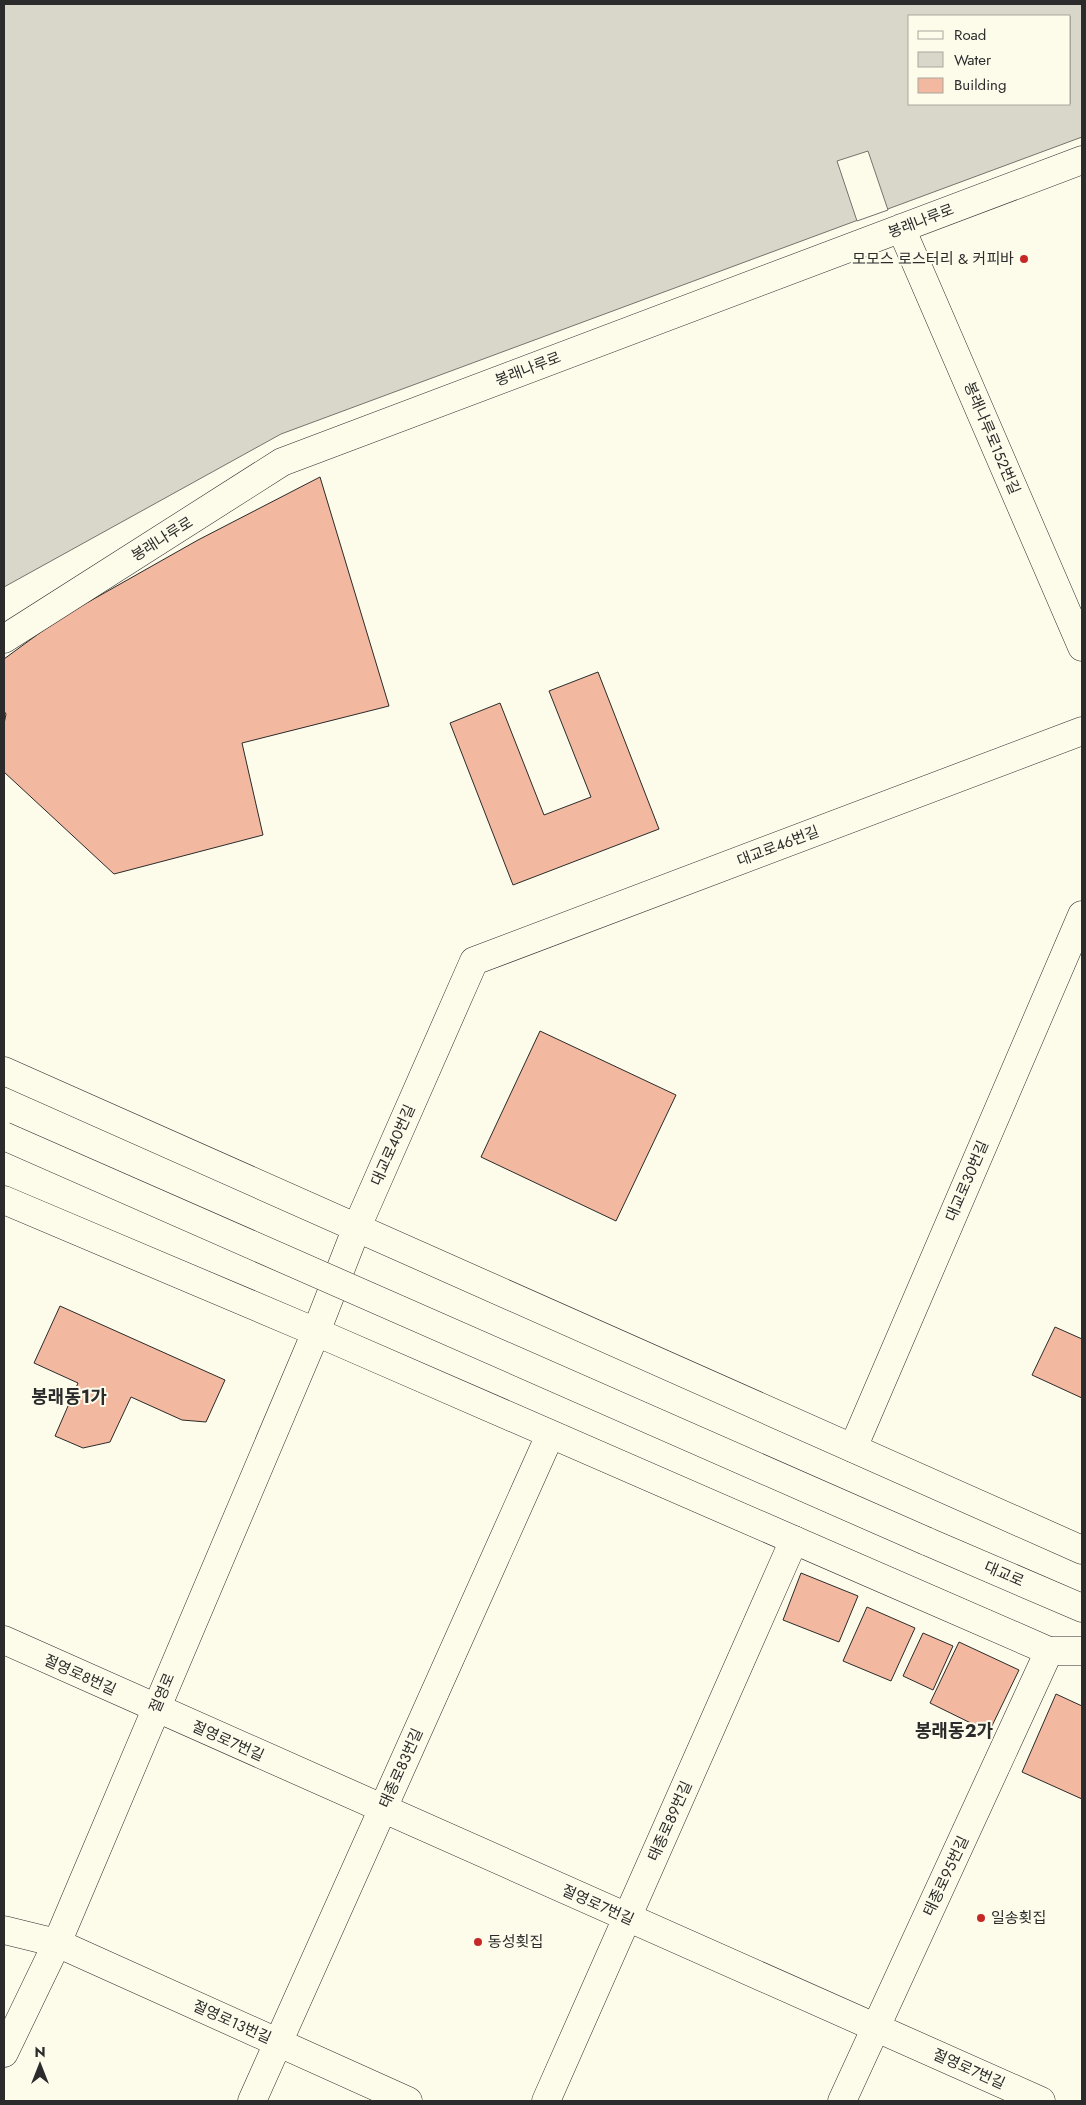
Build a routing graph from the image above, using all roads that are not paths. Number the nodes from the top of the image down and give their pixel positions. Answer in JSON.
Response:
{"nodes":[{"id":1,"x":1082,"y":160,"type":"edge"},
{"id":2,"x":901,"y":228,"type":"junction"},
{"id":3,"x":4,"y":639,"type":"edge"},
{"id":4,"x":1082,"y":647,"type":"edge"},
{"id":5,"x":1082,"y":731,"type":"edge"},
{"id":6,"x":1082,"y":915,"type":"edge"},
{"id":7,"x":474,"y":961,"type":"joint"},
{"id":8,"x":4,"y":1071,"type":"edge"},
{"id":9,"x":4,"y":1136,"type":"edge"},
{"id":10,"x":4,"y":1200,"type":"edge"},
{"id":11,"x":357,"y":1226,"type":"junction"},
{"id":12,"x":316,"y":1332,"type":"junction"},
{"id":13,"x":550,"y":1435,"type":"junction"},
{"id":14,"x":853,"y":1448,"type":"junction"},
{"id":15,"x":794,"y":1540,"type":"junction"},
{"id":16,"x":1082,"y":1550,"type":"edge"},
{"id":17,"x":1082,"y":1608,"type":"edge"},
{"id":18,"x":4,"y":1640,"type":"edge"},
{"id":19,"x":1049,"y":1651,"type":"junction"},
{"id":20,"x":1082,"y":1651,"type":"edge"},
{"id":21,"x":155,"y":1709,"type":"junction"},
{"id":22,"x":382,"y":1810,"type":"junction"},
{"id":23,"x":627,"y":1918,"type":"junction"},
{"id":24,"x":4,"y":1930,"type":"edge"},
{"id":25,"x":57,"y":1943,"type":"junction"},
{"id":26,"x":876,"y":2028,"type":"junction"},
{"id":27,"x":278,"y":2043,"type":"junction"},
{"id":28,"x":4,"y":2052,"type":"edge"},
{"id":29,"x":252,"y":2101,"type":"edge"},
{"id":30,"x":408,"y":2101,"type":"edge"},
{"id":31,"x":546,"y":2101,"type":"edge"},
{"id":32,"x":842,"y":2101,"type":"edge"},
{"id":33,"x":1041,"y":2101,"type":"edge"}],
"edges":[{"from":1,"to":2,"type":"main road","name":"봉래나루로"},
{"from":2,"to":3,"type":"main road","name":"봉래나루로"},
{"from":2,"to":4,"type":"main road","name":"봉래나루로152번길"},
{"from":5,"to":7,"type":"main road","name":"대교로46번길"},
{"from":6,"to":14,"type":"main road","name":"대교로30번길"},
{"from":7,"to":11,"type":"main road","name":"대교로40번길"},
{"from":8,"to":11,"type":"main road"},
{"from":9,"to":17,"type":"main road","name":"대교로","bridge":true},
{"from":10,"to":12,"type":"main road"},
{"from":11,"to":12,"type":"main road","name":"대교로40번길"},
{"from":11,"to":14,"type":"main road"},
{"from":12,"to":13,"type":"main road"},
{"from":12,"to":21,"type":"main road","name":"절영로"},
{"from":13,"to":15,"type":"main road"},
{"from":13,"to":22,"type":"main road","name":"태종로83번길"},
{"from":14,"to":16,"type":"main road"},
{"from":15,"to":19,"type":"main road"},
{"from":15,"to":23,"type":"main road","name":"태종로89번길"},
{"from":18,"to":21,"type":"main road","name":"절영로8번길"},
{"from":19,"to":20,"type":"main road"},
{"from":19,"to":26,"type":"main road","name":"태종로95번길"},
{"from":21,"to":22,"type":"main road","name":"절영로7번길"},
{"from":21,"to":25,"type":"main road","name":"절영로"},
{"from":22,"to":23,"type":"main road","name":"절영로7번길"},
{"from":22,"to":27,"type":"main road","name":"태종로83번길"},
{"from":23,"to":26,"type":"main road","name":"절영로7번길"},
{"from":23,"to":31,"type":"main road","name":"태종로89번길"},
{"from":24,"to":25,"type":"main road","name":"절영로13번길"},
{"from":25,"to":27,"type":"main road","name":"절영로13번길"},
{"from":25,"to":28,"type":"main road","name":"절영로"},
{"from":26,"to":32,"type":"main road","name":"태종로95번길"},
{"from":26,"to":33,"type":"main road","name":"절영로7번길"},
{"from":27,"to":29,"type":"main road","name":"태종로83번길"},
{"from":27,"to":30,"type":"main road","name":"절영로13번길"}]}
